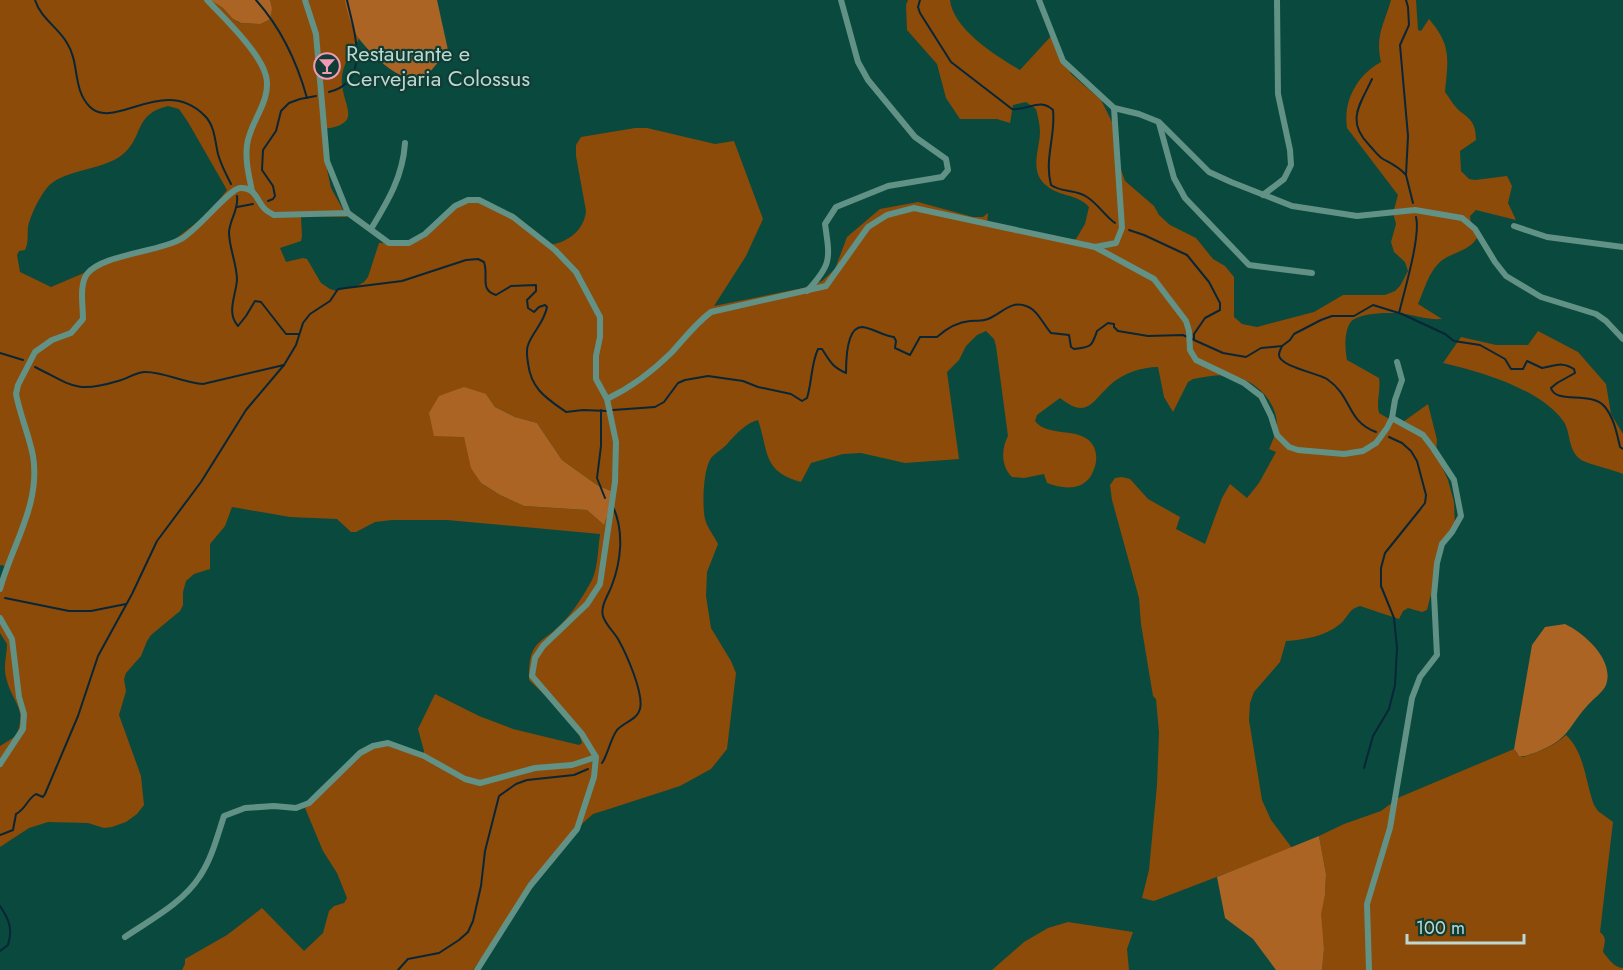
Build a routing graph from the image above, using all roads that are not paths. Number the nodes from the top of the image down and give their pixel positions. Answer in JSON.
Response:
{"nodes":[{"id":1,"x":207,"y":0,"type":"edge"},
{"id":2,"x":305,"y":0,"type":"edge"},
{"id":3,"x":841,"y":0,"type":"edge"},
{"id":4,"x":1039,"y":0,"type":"edge"},
{"id":5,"x":1277,"y":0,"type":"edge"},
{"id":6,"x":1114,"y":108,"type":"junction"},
{"id":7,"x":1159,"y":122,"type":"junction"},
{"id":8,"x":405,"y":143,"type":"dead end"},
{"id":9,"x":252,"y":191,"type":"junction"},
{"id":10,"x":1263,"y":195,"type":"junction"},
{"id":11,"x":348,"y":213,"type":"junction"},
{"id":12,"x":1514,"y":226,"type":"dead end"},
{"id":13,"x":371,"y":229,"type":"junction"},
{"id":14,"x":1095,"y":247,"type":"junction"},
{"id":15,"x":1623,"y":247,"type":"edge"},
{"id":16,"x":1312,"y":273,"type":"dead end"},
{"id":17,"x":807,"y":292,"type":"junction"},
{"id":18,"x":1623,"y":339,"type":"edge"},
{"id":19,"x":1397,"y":362,"type":"dead end"},
{"id":20,"x":607,"y":399,"type":"junction"},
{"id":21,"x":1392,"y":417,"type":"junction"},
{"id":22,"x":0,"y":589,"type":"edge"},
{"id":23,"x":0,"y":618,"type":"edge"},
{"id":24,"x":596,"y":757,"type":"junction"},
{"id":25,"x":0,"y":765,"type":"edge"},
{"id":26,"x":125,"y":938,"type":"dead end"},
{"id":27,"x":477,"y":970,"type":"edge"},
{"id":28,"x":1369,"y":970,"type":"edge"}],
"edges":[{"from":1,"to":9,"type":"street"},
{"from":2,"to":11,"type":"street"},
{"from":3,"to":17,"type":"street"},
{"from":4,"to":6,"type":"street"},
{"from":5,"to":10,"type":"street"},
{"from":6,"to":7,"type":"street"},
{"from":6,"to":14,"type":"street"},
{"from":7,"to":10,"type":"street"},
{"from":7,"to":16,"type":"street"},
{"from":8,"to":13,"type":"street"},
{"from":9,"to":11,"type":"street"},
{"from":9,"to":22,"type":"street"},
{"from":10,"to":18,"type":"street"},
{"from":11,"to":13,"type":"street"},
{"from":12,"to":15,"type":"street"},
{"from":13,"to":20,"type":"street"},
{"from":14,"to":17,"type":"street"},
{"from":14,"to":21,"type":"street"},
{"from":17,"to":20,"type":"street"},
{"from":19,"to":21,"type":"street"},
{"from":20,"to":24,"type":"street"},
{"from":21,"to":28,"type":"street"},
{"from":23,"to":25,"type":"street"},
{"from":24,"to":26,"type":"street"},
{"from":24,"to":27,"type":"street"}]}
